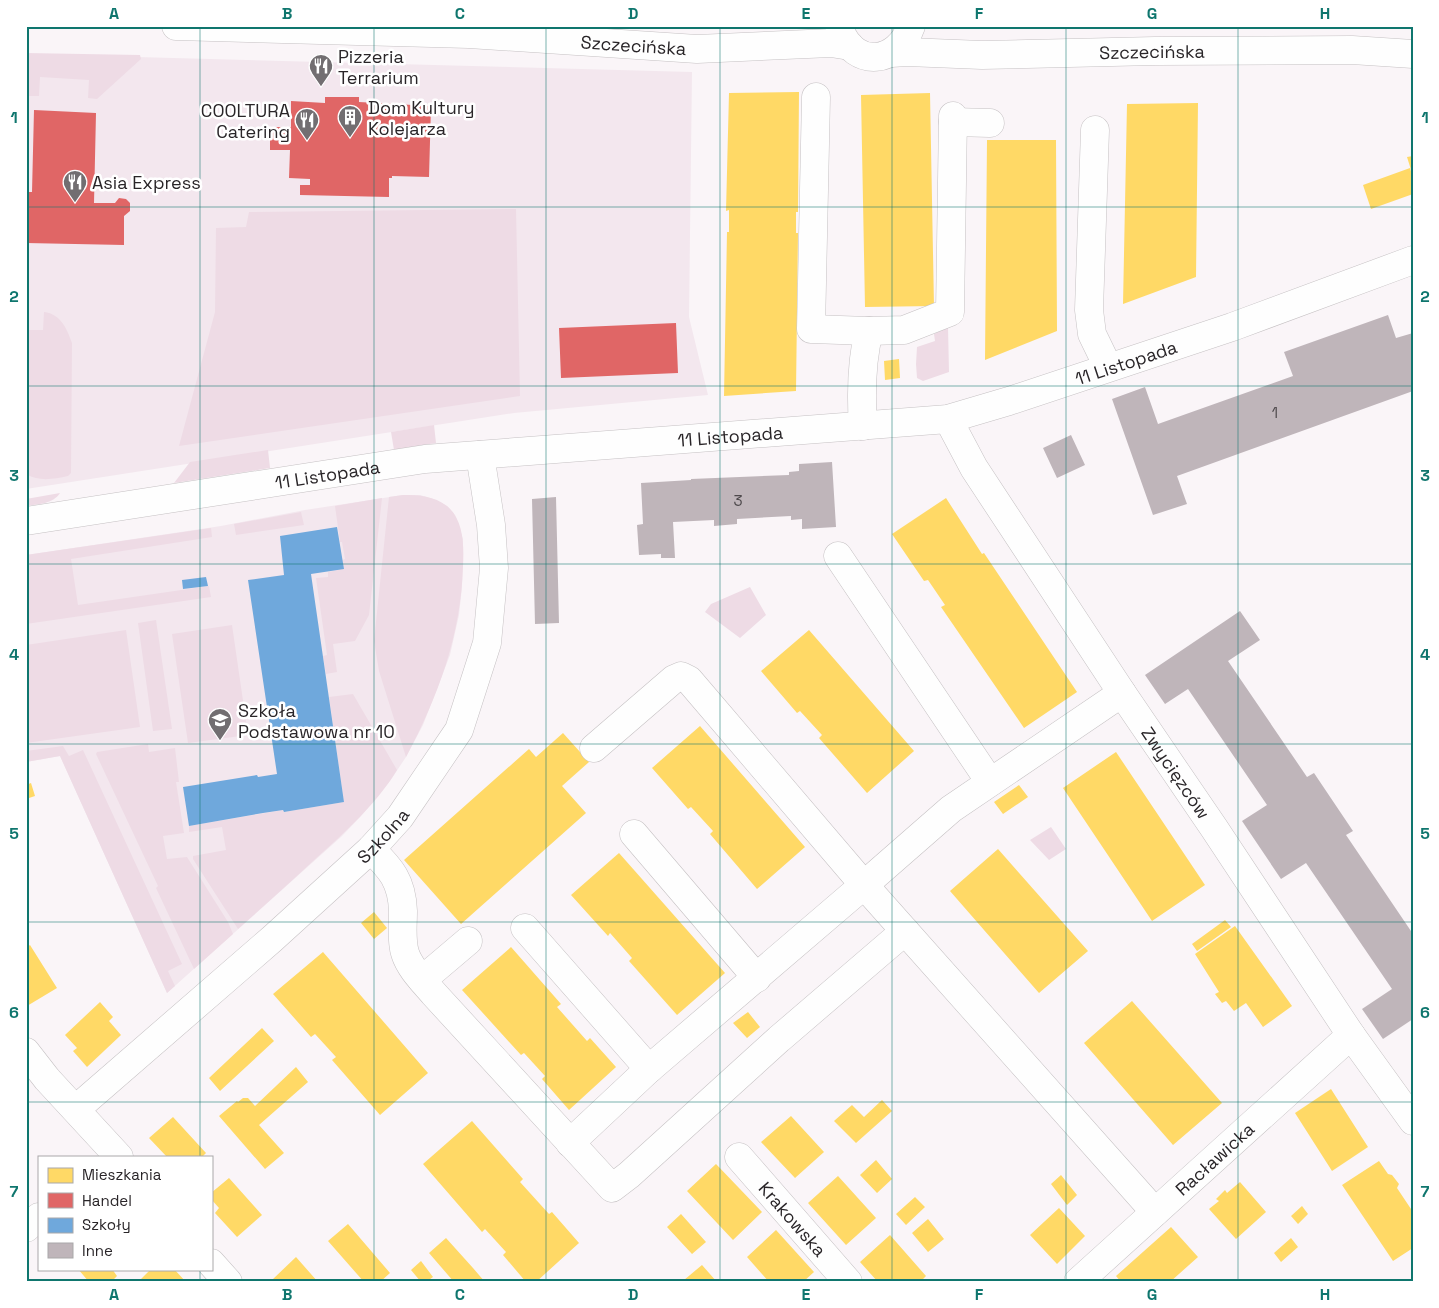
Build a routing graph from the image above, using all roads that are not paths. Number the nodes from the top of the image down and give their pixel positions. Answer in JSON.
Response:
{"nodes":[{"id":1,"x":176,"y":26,"type":"edge"},
{"id":2,"x":911,"y":26,"type":"edge"},
{"id":3,"x":844,"y":36,"type":"edge"},
{"id":4,"x":891,"y":53,"type":"junction"},
{"id":5,"x":1413,"y":54,"type":"edge"},
{"id":6,"x":816,"y":97,"type":"dead end"},
{"id":7,"x":990,"y":123,"type":"dead end"},
{"id":8,"x":1095,"y":130,"type":"dead end"},
{"id":9,"x":1413,"y":260,"type":"edge"},
{"id":10,"x":869,"y":331,"type":"junction"},
{"id":11,"x":1108,"y":367,"type":"junction"},
{"id":12,"x":948,"y":419,"type":"junction"},
{"id":13,"x":863,"y":426,"type":"junction"},
{"id":14,"x":480,"y":455,"type":"junction"},
{"id":15,"x":26,"y":521,"type":"edge"},
{"id":16,"x":838,"y":556,"type":"dead end"},
{"id":17,"x":1122,"y":693,"type":"junction"},
{"id":18,"x":594,"y":748,"type":"dead end"},
{"id":19,"x":990,"y":782,"type":"junction"},
{"id":20,"x":634,"y":834,"type":"dead end"},
{"id":21,"x":371,"y":848,"type":"junction"},
{"id":22,"x":864,"y":885,"type":"junction"},
{"id":23,"x":525,"y":928,"type":"dead end"},
{"id":24,"x":905,"y":931,"type":"junction"},
{"id":25,"x":468,"y":941,"type":"dead end"},
{"id":26,"x":757,"y":978,"type":"junction"},
{"id":27,"x":422,"y":980,"type":"junction"},
{"id":28,"x":1351,"y":1035,"type":"junction"},
{"id":29,"x":26,"y":1052,"type":"edge"},
{"id":30,"x":649,"y":1069,"type":"junction"},
{"id":31,"x":76,"y":1109,"type":"junction"},
{"id":32,"x":1413,"y":1121,"type":"edge"},
{"id":33,"x":570,"y":1143,"type":"junction"},
{"id":34,"x":112,"y":1154,"type":"edge"},
{"id":35,"x":739,"y":1157,"type":"dead end"},
{"id":36,"x":1155,"y":1212,"type":"junction"},
{"id":37,"x":38,"y":1218,"type":"edge"},
{"id":38,"x":26,"y":1228,"type":"edge"},
{"id":39,"x":212,"y":1264,"type":"edge"},
{"id":40,"x":228,"y":1282,"type":"edge"},
{"id":41,"x":848,"y":1282,"type":"edge"},
{"id":42,"x":1078,"y":1282,"type":"edge"}],
"edges":[{"from":1,"to":3,"type":"street","name":"Szczecińska"},
{"from":2,"to":4,"type":"street"},
{"from":3,"to":4,"type":"street","name":"Szczecińska"},
{"from":4,"to":5,"type":"street","name":"Szczecińska"},
{"from":6,"to":10,"type":"street"},
{"from":7,"to":10,"type":"street"},
{"from":8,"to":11,"type":"street"},
{"from":9,"to":11,"type":"street","name":"11 Listopada"},
{"from":10,"to":13,"type":"street"},
{"from":11,"to":12,"type":"street","name":"11 Listopada"},
{"from":12,"to":13,"type":"street","name":"11 Listopada"},
{"from":12,"to":17,"type":"street","name":"Zwycięzców"},
{"from":13,"to":14,"type":"street","name":"11 Listopada"},
{"from":14,"to":15,"type":"street","name":"11 Listopada"},
{"from":14,"to":21,"type":"street","name":"Szkolna"},
{"from":16,"to":19,"type":"street"},
{"from":17,"to":19,"type":"street"},
{"from":17,"to":28,"type":"street","name":"Zwycięzców"},
{"from":18,"to":22,"type":"street"},
{"from":19,"to":22,"type":"street"},
{"from":20,"to":26,"type":"street"},
{"from":21,"to":27,"type":"street"},
{"from":21,"to":31,"type":"street","name":"Szkolna"},
{"from":22,"to":24,"type":"street"},
{"from":22,"to":26,"type":"street"},
{"from":23,"to":30,"type":"street"},
{"from":24,"to":33,"type":"street"},
{"from":24,"to":36,"type":"street"},
{"from":25,"to":27,"type":"street"},
{"from":26,"to":30,"type":"street"},
{"from":27,"to":33,"type":"street"},
{"from":28,"to":32,"type":"street","name":"Zwycięzców"},
{"from":28,"to":36,"type":"street","name":"Racławicka"},
{"from":29,"to":31,"type":"street"},
{"from":30,"to":33,"type":"street"},
{"from":31,"to":34,"type":"street"},
{"from":35,"to":41,"type":"street","name":"Krakowska"},
{"from":36,"to":42,"type":"street","name":"Racławicka"},
{"from":37,"to":38,"type":"street"},
{"from":39,"to":40,"type":"street"}]}
